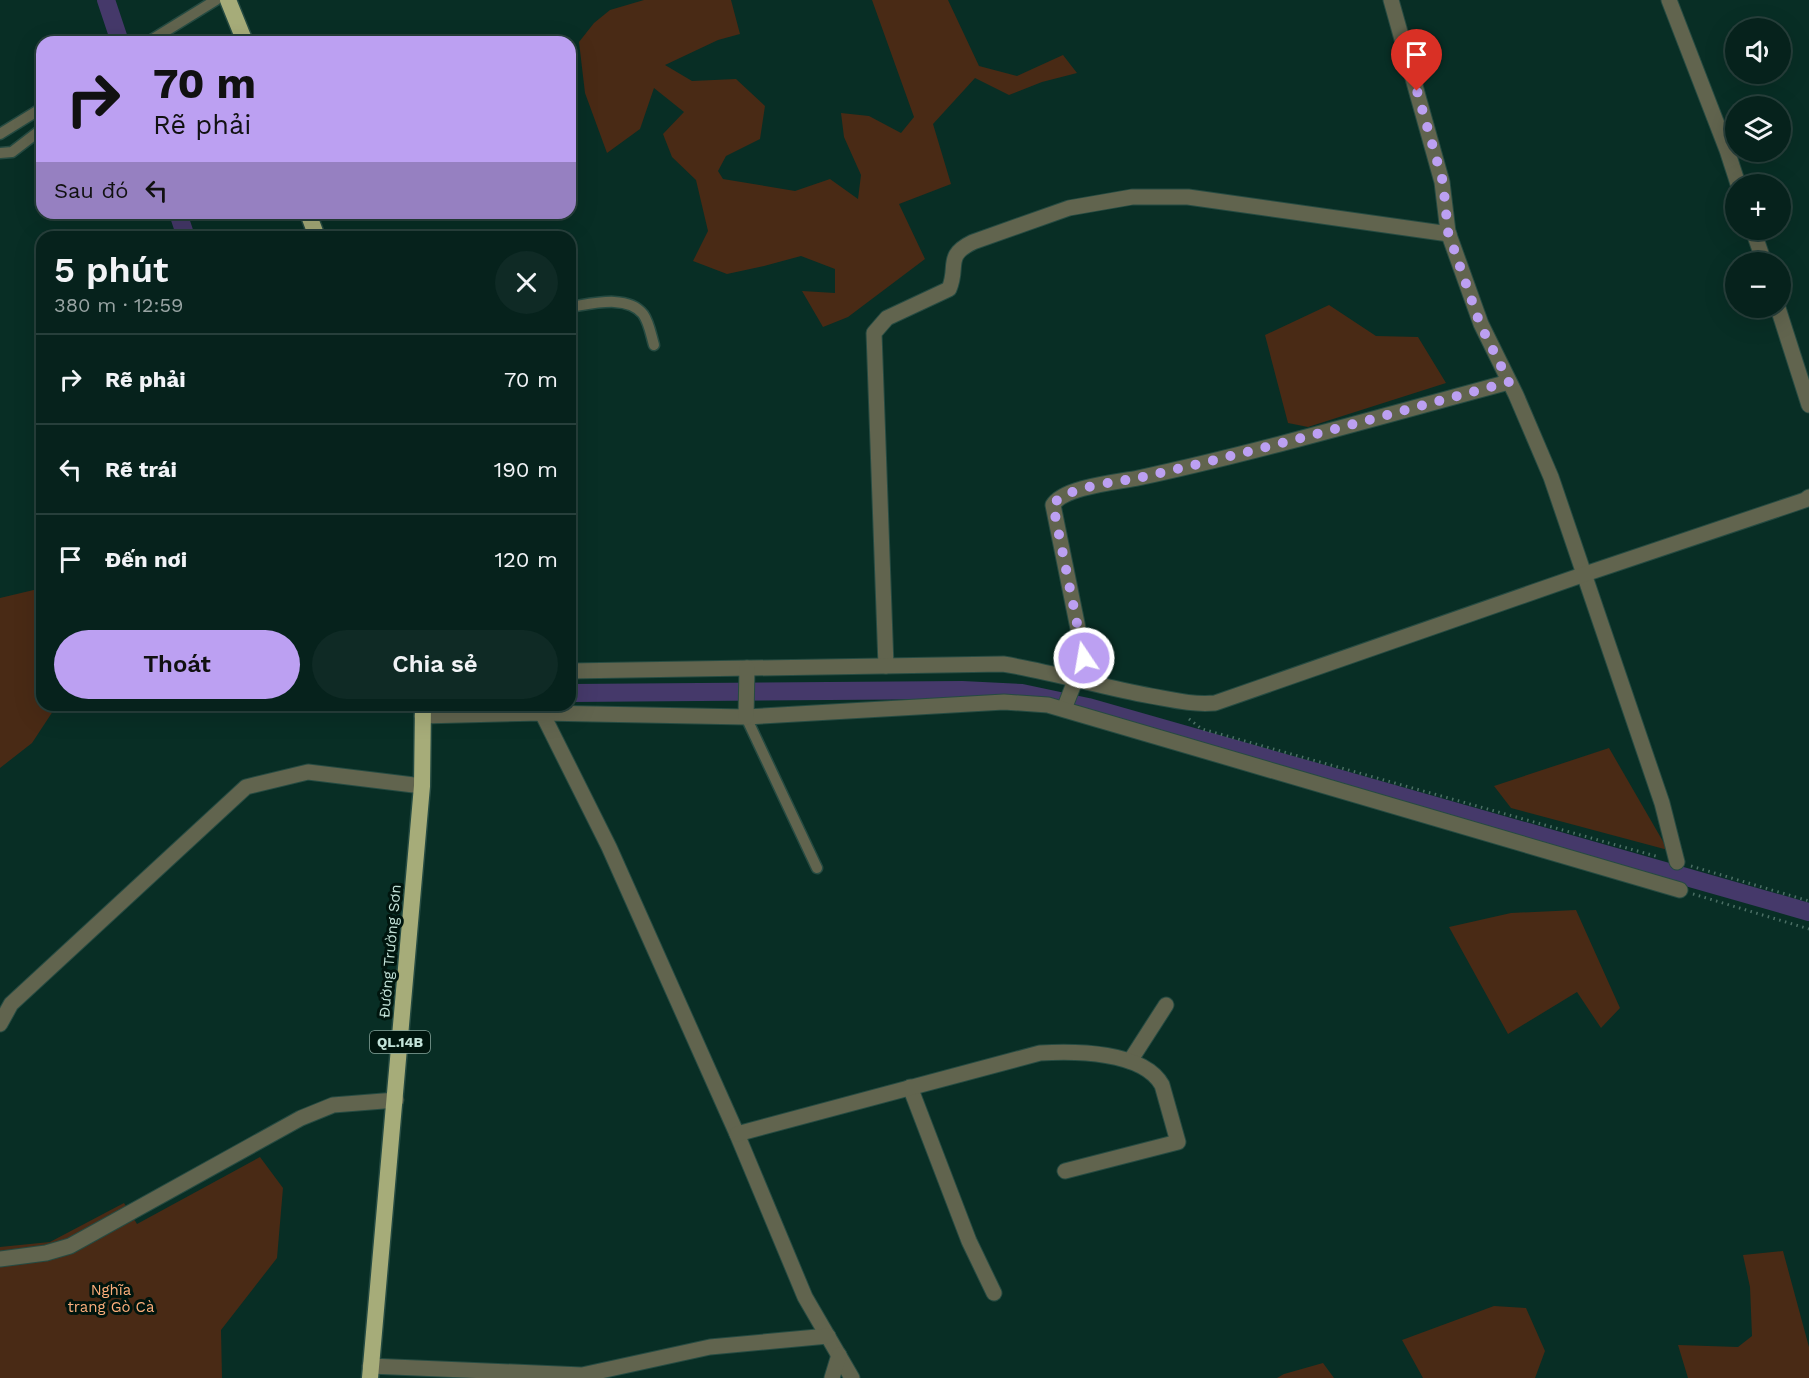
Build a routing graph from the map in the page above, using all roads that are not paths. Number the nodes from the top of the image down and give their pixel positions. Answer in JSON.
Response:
{"nodes":[{"id":1,"x":216,"y":0,"type":"edge"},
{"id":2,"x":228,"y":0,"type":"edge"},
{"id":3,"x":1391,"y":0,"type":"edge"},
{"id":4,"x":1669,"y":0,"type":"edge"},
{"id":5,"x":159,"y":36,"type":"edge"},
{"id":6,"x":243,"y":36,"type":"edge"},
{"id":7,"x":36,"y":112,"type":"edge"},
{"id":8,"x":0,"y":134,"type":"edge"},
{"id":9,"x":36,"y":134,"type":"edge"},
{"id":10,"x":0,"y":153,"type":"edge"},
{"id":11,"x":1735,"y":174,"type":"edge"},
{"id":12,"x":1449,"y":234,"type":"junction"},
{"id":13,"x":576,"y":307,"type":"edge"},
{"id":14,"x":1781,"y":318,"type":"edge"},
{"id":15,"x":654,"y":345,"type":"dead end"},
{"id":16,"x":1509,"y":382,"type":"junction"},
{"id":17,"x":1809,"y":405,"type":"edge"},
{"id":18,"x":1809,"y":497,"type":"edge"},
{"id":19,"x":1585,"y":574,"type":"junction"},
{"id":20,"x":886,"y":666,"type":"junction"},
{"id":21,"x":747,"y":668,"type":"junction"},
{"id":22,"x":576,"y":671,"type":"edge"},
{"id":23,"x":1077,"y":679,"type":"junction"},
{"id":24,"x":1064,"y":709,"type":"junction"},
{"id":25,"x":422,"y":711,"type":"edge"},
{"id":26,"x":462,"y":711,"type":"edge"},
{"id":27,"x":542,"y":713,"type":"junction"},
{"id":28,"x":746,"y":717,"type":"junction"},
{"id":29,"x":422,"y":786,"type":"junction"},
{"id":30,"x":1677,"y":862,"type":"road end"},
{"id":31,"x":817,"y":868,"type":"dead end"},
{"id":32,"x":1680,"y":890,"type":"road end"},
{"id":33,"x":1166,"y":1005,"type":"dead end"},
{"id":34,"x":0,"y":1024,"type":"edge"},
{"id":35,"x":1130,"y":1061,"type":"junction"},
{"id":36,"x":910,"y":1087,"type":"junction"},
{"id":37,"x":396,"y":1100,"type":"junction"},
{"id":38,"x":736,"y":1134,"type":"junction"},
{"id":39,"x":1065,"y":1171,"type":"dead end"},
{"id":40,"x":0,"y":1259,"type":"edge"},
{"id":41,"x":994,"y":1293,"type":"dead end"},
{"id":42,"x":828,"y":1336,"type":"junction"},
{"id":43,"x":839,"y":1355,"type":"junction"},
{"id":44,"x":370,"y":1372,"type":"edge"},
{"id":45,"x":832,"y":1378,"type":"edge"},
{"id":46,"x":852,"y":1378,"type":"edge"}],
"edges":[{"from":1,"to":5,"type":"lane"},
{"from":2,"to":6,"type":"highway"},
{"from":3,"to":12,"type":"street"},
{"from":4,"to":11,"type":"street"},
{"from":7,"to":8,"type":"lane"},
{"from":9,"to":10,"type":"lane"},
{"from":12,"to":16,"type":"street"},
{"from":12,"to":20,"type":"street"},
{"from":13,"to":15,"type":"lane"},
{"from":14,"to":17,"type":"street"},
{"from":16,"to":19,"type":"street"},
{"from":16,"to":23,"type":"street"},
{"from":18,"to":19,"type":"street"},
{"from":19,"to":23,"type":"street"},
{"from":19,"to":30,"type":"street"},
{"from":20,"to":21,"type":"street"},
{"from":20,"to":23,"type":"street"},
{"from":21,"to":22,"type":"street"},
{"from":21,"to":28,"type":"street"},
{"from":23,"to":24,"type":"street"},
{"from":24,"to":28,"type":"street"},
{"from":24,"to":32,"type":"street"},
{"from":25,"to":29,"type":"highway","name":"Đường Trường Sơn","number":"QL.14B"},
{"from":26,"to":27,"type":"street"},
{"from":27,"to":28,"type":"street"},
{"from":27,"to":38,"type":"street"},
{"from":28,"to":31,"type":"lane"},
{"from":29,"to":34,"type":"street"},
{"from":29,"to":37,"type":"highway","name":"Đường Trường Sơn","number":"QL.14B"},
{"from":33,"to":35,"type":"street"},
{"from":35,"to":36,"type":"street"},
{"from":35,"to":39,"type":"street"},
{"from":36,"to":38,"type":"street"},
{"from":36,"to":41,"type":"street"},
{"from":37,"to":40,"type":"street"},
{"from":37,"to":44,"type":"highway","name":"Đường Trường Sơn","number":"QL.14B"},
{"from":38,"to":42,"type":"street"},
{"from":42,"to":43,"type":"street"},
{"from":42,"to":44,"type":"street"},
{"from":43,"to":45,"type":"street"},
{"from":43,"to":46,"type":"street"}]}
